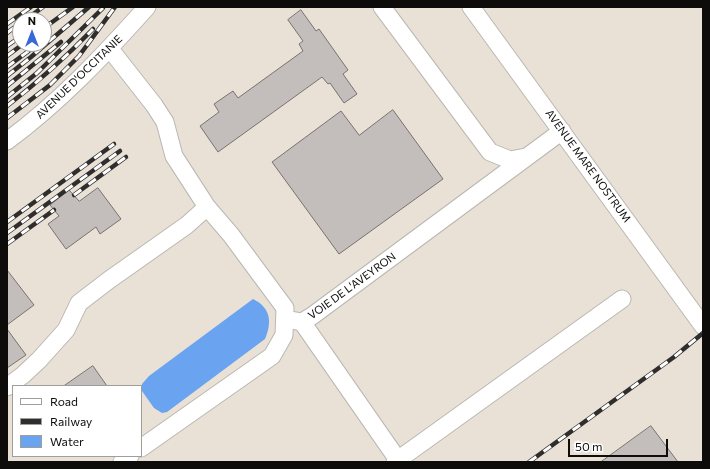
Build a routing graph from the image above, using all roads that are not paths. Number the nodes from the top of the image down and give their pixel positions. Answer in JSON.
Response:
{"nodes":[{"id":1,"x":147,"y":7,"type":"edge"},
{"id":2,"x":382,"y":7,"type":"edge"},
{"id":3,"x":471,"y":7,"type":"edge"},
{"id":4,"x":110,"y":48,"type":"junction"},
{"id":5,"x":562,"y":130,"type":"junction"},
{"id":6,"x":7,"y":141,"type":"edge"},
{"id":7,"x":526,"y":157,"type":"junction"},
{"id":8,"x":207,"y":207,"type":"junction"},
{"id":9,"x":622,"y":299,"type":"dead end"},
{"id":10,"x":285,"y":319,"type":"junction"},
{"id":11,"x":302,"y":322,"type":"junction"},
{"id":12,"x":703,"y":326,"type":"edge"},
{"id":13,"x":7,"y":387,"type":"edge"},
{"id":14,"x":142,"y":447,"type":"edge"},
{"id":15,"x":396,"y":461,"type":"edge"}],
"edges":[{"from":1,"to":4,"type":"street","name":"AVENUE D'OCCITANIE"},
{"from":2,"to":7,"type":"street"},
{"from":3,"to":5,"type":"street","name":"AVENUE MARE NOSTRUM"},
{"from":4,"to":6,"type":"street","name":"AVENUE D'OCCITANIE"},
{"from":4,"to":8,"type":"street"},
{"from":5,"to":7,"type":"street","name":"VOIE DE L'AVEYRON"},
{"from":5,"to":12,"type":"street","name":"AVENUE MARE NOSTRUM"},
{"from":7,"to":11,"type":"street","name":"VOIE DE L'AVEYRON"},
{"from":8,"to":10,"type":"street"},
{"from":8,"to":13,"type":"street"},
{"from":9,"to":15,"type":"street"},
{"from":10,"to":11,"type":"street","name":"VOIE DE L'AVEYRON"},
{"from":10,"to":14,"type":"street"},
{"from":11,"to":15,"type":"street"}]}
